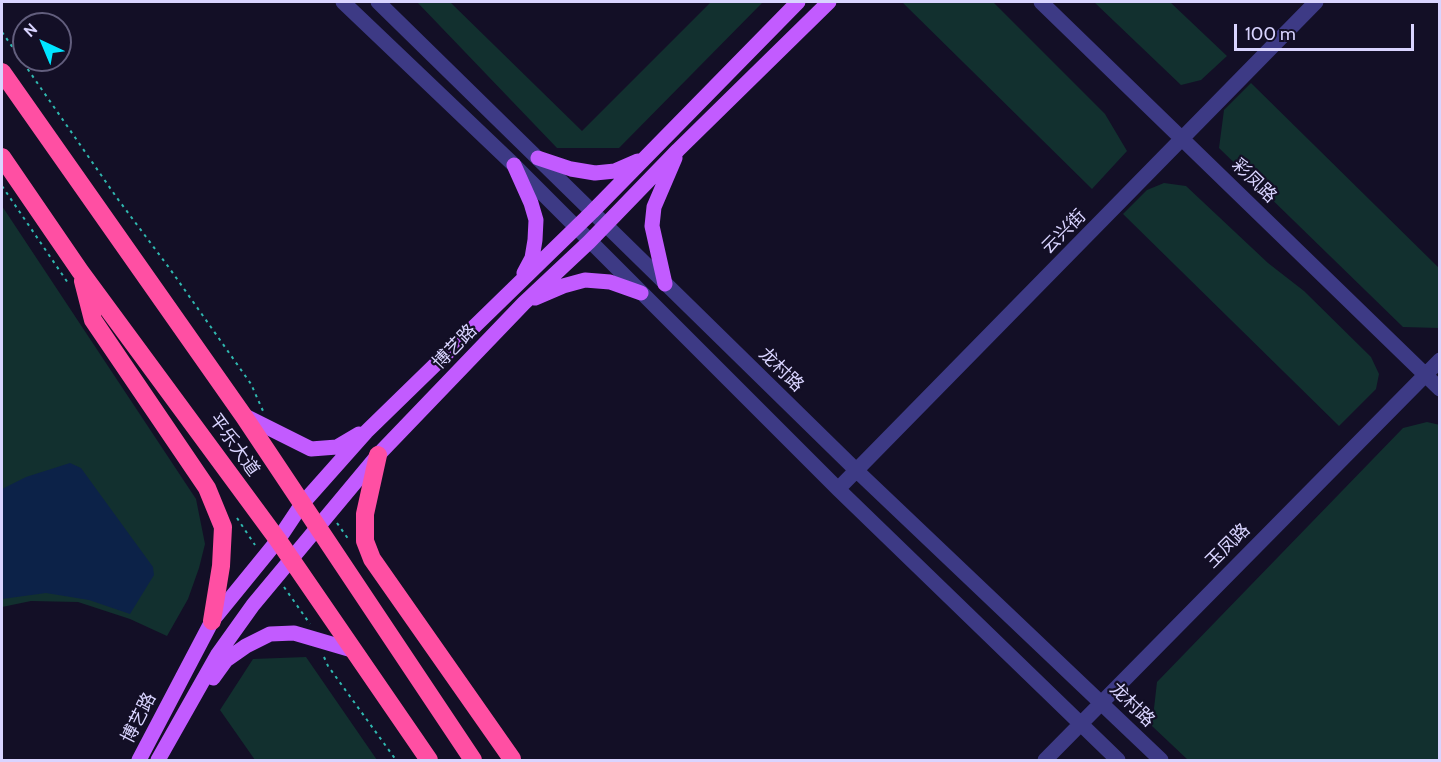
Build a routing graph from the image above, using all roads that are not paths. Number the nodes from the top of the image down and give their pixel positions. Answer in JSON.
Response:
{"nodes":[{"id":1,"x":343,"y":2,"type":"edge"},
{"id":2,"x":378,"y":2,"type":"edge"},
{"id":3,"x":798,"y":2,"type":"edge"},
{"id":4,"x":829,"y":2,"type":"edge"},
{"id":5,"x":1041,"y":2,"type":"edge"},
{"id":6,"x":1316,"y":2,"type":"edge"},
{"id":7,"x":2,"y":72,"type":"edge"},
{"id":8,"x":1183,"y":139,"type":"junction"},
{"id":9,"x":678,"y":150,"type":"junction"},
{"id":10,"x":2,"y":157,"type":"edge"},
{"id":11,"x":646,"y":157,"type":"junction"},
{"id":12,"x":538,"y":158,"type":"junction"},
{"id":13,"x":514,"y":165,"type":"junction"},
{"id":14,"x":592,"y":212,"type":"junction"},
{"id":15,"x":605,"y":225,"type":"junction"},
{"id":16,"x":575,"y":228,"type":"junction"},
{"id":17,"x":589,"y":242,"type":"junction"},
{"id":18,"x":80,"y":271,"type":"junction"},
{"id":19,"x":665,"y":284,"type":"junction"},
{"id":20,"x":518,"y":285,"type":"junction"},
{"id":21,"x":641,"y":293,"type":"junction"},
{"id":22,"x":524,"y":303,"type":"junction"},
{"id":23,"x":1440,"y":360,"type":"edge"},
{"id":24,"x":1425,"y":375,"type":"junction"},
{"id":25,"x":1440,"y":389,"type":"edge"},
{"id":26,"x":243,"y":415,"type":"junction"},
{"id":27,"x":372,"y":427,"type":"junction"},
{"id":28,"x":378,"y":455,"type":"junction"},
{"id":29,"x":856,"y":471,"type":"junction"},
{"id":30,"x":838,"y":489,"type":"junction"},
{"id":31,"x":302,"y":504,"type":"junction"},
{"id":32,"x":317,"y":526,"type":"junction"},
{"id":33,"x":278,"y":540,"type":"junction"},
{"id":34,"x":290,"y":560,"type":"junction"},
{"id":35,"x":212,"y":621,"type":"junction"},
{"id":36,"x":352,"y":650,"type":"junction"},
{"id":37,"x":1102,"y":703,"type":"junction"},
{"id":38,"x":183,"y":716,"type":"junction"},
{"id":39,"x":1080,"y":724,"type":"junction"},
{"id":40,"x":140,"y":760,"type":"edge"},
{"id":41,"x":158,"y":760,"type":"edge"},
{"id":42,"x":429,"y":760,"type":"edge"},
{"id":43,"x":473,"y":760,"type":"edge"},
{"id":44,"x":511,"y":760,"type":"edge"},
{"id":45,"x":1045,"y":760,"type":"edge"},
{"id":46,"x":1118,"y":760,"type":"edge"},
{"id":47,"x":1161,"y":760,"type":"edge"}],
"edges":[{"from":1,"to":13,"type":"street"},
{"from":2,"to":12,"type":"street","name":"龙村路"},
{"from":3,"to":11,"type":"main road","name":"博艺路"},
{"from":4,"to":9,"type":"main road","name":"博艺路"},
{"from":5,"to":8,"type":"street","name":"彩凤路"},
{"from":6,"to":8,"type":"street","name":"云兴街"},
{"from":7,"to":26,"type":"highway"},
{"from":8,"to":24,"type":"street","name":"彩凤路"},
{"from":8,"to":29,"type":"street","name":"云兴街"},
{"from":9,"to":15,"type":"main road","name":"博艺路"},
{"from":9,"to":19,"type":"main road"},
{"from":10,"to":18,"type":"highway","name":"平乐大道"},
{"from":11,"to":12,"type":"main road"},
{"from":11,"to":14,"type":"main road","name":"博艺路"},
{"from":12,"to":14,"type":"street","name":"龙村路"},
{"from":13,"to":16,"type":"street"},
{"from":13,"to":20,"type":"main road"},
{"from":14,"to":15,"type":"street","name":"龙村路"},
{"from":14,"to":16,"type":"main road","name":"博艺路"},
{"from":15,"to":17,"type":"main road","name":"博艺路"},
{"from":15,"to":19,"type":"street","name":"龙村路"},
{"from":16,"to":17,"type":"street"},
{"from":16,"to":20,"type":"main road","name":"博艺路"},
{"from":17,"to":21,"type":"street"},
{"from":17,"to":22,"type":"main road","name":"博艺路"},
{"from":18,"to":33,"type":"highway","name":"平乐大道"},
{"from":18,"to":35,"type":"highway"},
{"from":19,"to":29,"type":"street","name":"龙村路"},
{"from":20,"to":27,"type":"main road","name":"博艺路"},
{"from":21,"to":22,"type":"main road"},
{"from":21,"to":30,"type":"street"},
{"from":22,"to":28,"type":"main road","name":"博艺路"},
{"from":23,"to":24,"type":"street","name":"玉凤路"},
{"from":24,"to":25,"type":"street","name":"彩凤路"},
{"from":24,"to":37,"type":"street","name":"玉凤路"},
{"from":26,"to":27,"type":"main road"},
{"from":26,"to":31,"type":"highway"},
{"from":27,"to":31,"type":"main road","name":"博艺路"},
{"from":28,"to":32,"type":"main road","name":"博艺路"},
{"from":28,"to":44,"type":"highway"},
{"from":29,"to":30,"type":"street","name":"云兴街"},
{"from":29,"to":37,"type":"street","name":"龙村路"},
{"from":30,"to":39,"type":"street"},
{"from":31,"to":32,"type":"highway"},
{"from":31,"to":33,"type":"main road","name":"博艺路"},
{"from":32,"to":34,"type":"main road","name":"博艺路"},
{"from":32,"to":43,"type":"highway"},
{"from":33,"to":34,"type":"highway","name":"平乐大道"},
{"from":33,"to":35,"type":"main road","name":"博艺路"},
{"from":34,"to":36,"type":"highway","name":"平乐大道"},
{"from":34,"to":38,"type":"main road","name":"博艺路"},
{"from":35,"to":40,"type":"main road","name":"博艺路"},
{"from":36,"to":38,"type":"main road"},
{"from":36,"to":42,"type":"highway","name":"平乐大道"},
{"from":37,"to":39,"type":"street","name":"玉凤路"},
{"from":37,"to":47,"type":"street","name":"龙村路"},
{"from":38,"to":41,"type":"main road","name":"博艺路"},
{"from":39,"to":45,"type":"street","name":"玉凤路"},
{"from":39,"to":46,"type":"street"}]}
